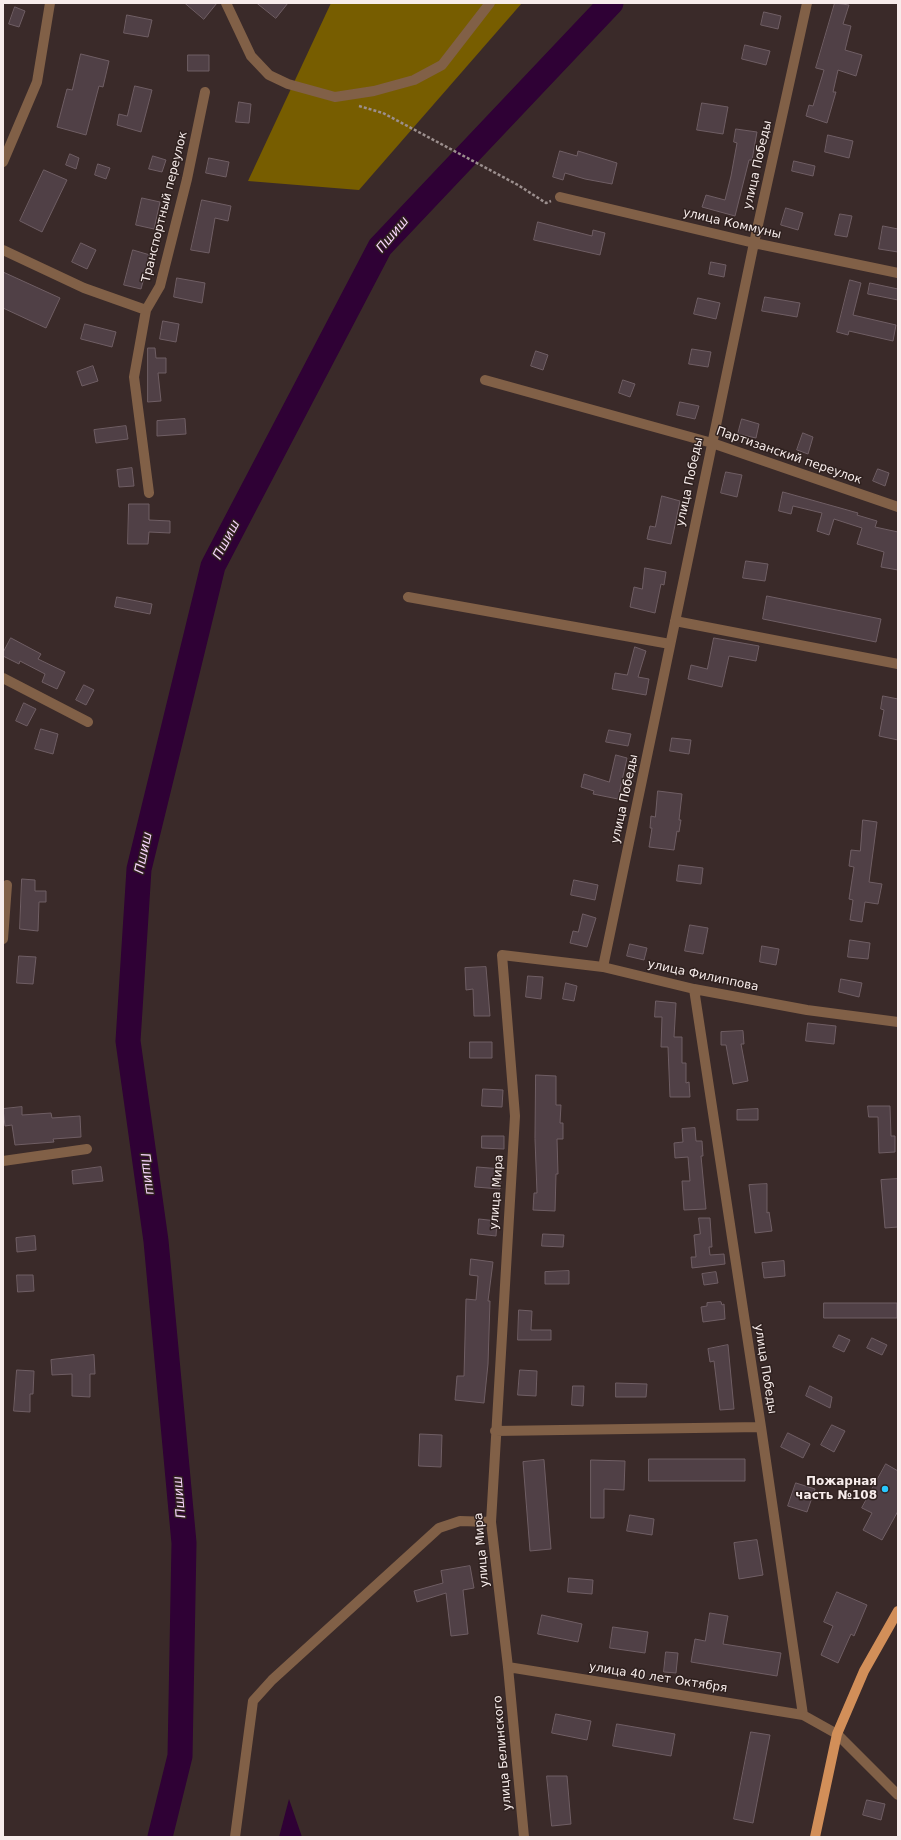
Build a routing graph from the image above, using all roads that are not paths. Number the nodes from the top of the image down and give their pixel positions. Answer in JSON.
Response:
{"nodes":[{"id":1,"x":50,"y":3,"type":"edge"},
{"id":2,"x":226,"y":3,"type":"edge"},
{"id":3,"x":490,"y":3,"type":"edge"},
{"id":4,"x":807,"y":3,"type":"edge"},
{"id":5,"x":205,"y":92,"type":"dead end"},
{"id":6,"x":3,"y":162,"type":"edge"},
{"id":7,"x":560,"y":197,"type":"road end"},
{"id":8,"x":754,"y":243,"type":"junction"},
{"id":9,"x":3,"y":250,"type":"edge"},
{"id":10,"x":898,"y":273,"type":"edge"},
{"id":11,"x":146,"y":310,"type":"junction"},
{"id":12,"x":485,"y":380,"type":"dead end"},
{"id":13,"x":712,"y":443,"type":"junction"},
{"id":14,"x":149,"y":493,"type":"dead end"},
{"id":15,"x":898,"y":507,"type":"edge"},
{"id":16,"x":408,"y":597,"type":"dead end"},
{"id":17,"x":675,"y":621,"type":"junction"},
{"id":18,"x":670,"y":644,"type":"junction"},
{"id":19,"x":898,"y":664,"type":"edge"},
{"id":20,"x":3,"y":678,"type":"edge"},
{"id":21,"x":88,"y":722,"type":"dead end"},
{"id":22,"x":7,"y":885,"type":"dead end"},
{"id":23,"x":3,"y":939,"type":"edge"},
{"id":24,"x":502,"y":955,"type":"joint"},
{"id":25,"x":603,"y":967,"type":"junction"},
{"id":26,"x":694,"y":989,"type":"junction"},
{"id":27,"x":898,"y":1022,"type":"edge"},
{"id":28,"x":87,"y":1149,"type":"dead end"},
{"id":29,"x":3,"y":1161,"type":"edge"},
{"id":30,"x":761,"y":1427,"type":"junction"},
{"id":31,"x":496,"y":1431,"type":"junction"},
{"id":32,"x":491,"y":1522,"type":"junction"},
{"id":33,"x":898,"y":1611,"type":"edge"},
{"id":34,"x":508,"y":1667,"type":"junction"},
{"id":35,"x":803,"y":1715,"type":"junction"},
{"id":36,"x":837,"y":1734,"type":"junction"},
{"id":37,"x":898,"y":1795,"type":"edge"},
{"id":38,"x":235,"y":1837,"type":"edge"},
{"id":39,"x":524,"y":1837,"type":"edge"},
{"id":40,"x":815,"y":1837,"type":"edge"}],
"edges":[{"from":1,"to":6,"type":"street"},
{"from":2,"to":3,"type":"street"},
{"from":4,"to":8,"type":"street","name":"улица Победы"},
{"from":5,"to":11,"type":"street","name":"Транспортный переулок"},
{"from":7,"to":8,"type":"street","name":"улица Коммуны"},
{"from":8,"to":10,"type":"street","name":"улица Коммуны"},
{"from":8,"to":13,"type":"street","name":"улица Победы"},
{"from":9,"to":11,"type":"street"},
{"from":11,"to":14,"type":"street","name":"Транспортный переулок"},
{"from":12,"to":13,"type":"street","name":"Партизанский переулок"},
{"from":13,"to":15,"type":"street","name":"Партизанский переулок"},
{"from":13,"to":17,"type":"street","name":"улица Победы"},
{"from":16,"to":18,"type":"street"},
{"from":17,"to":18,"type":"street","name":"улица Победы"},
{"from":17,"to":19,"type":"street"},
{"from":18,"to":25,"type":"street","name":"улица Победы"},
{"from":20,"to":21,"type":"street"},
{"from":22,"to":23,"type":"street"},
{"from":24,"to":25,"type":"street","name":"улица Филиппова"},
{"from":24,"to":31,"type":"street","name":"улица Мира"},
{"from":25,"to":26,"type":"street","name":"улица Филиппова"},
{"from":26,"to":27,"type":"street","name":"улица Филиппова"},
{"from":26,"to":30,"type":"street","name":"улица Победы"},
{"from":28,"to":29,"type":"street"},
{"from":30,"to":31,"type":"street"},
{"from":30,"to":35,"type":"street","name":"улица Победы"},
{"from":31,"to":32,"type":"street","name":"улица Мира"},
{"from":32,"to":34,"type":"street","name":"улица Мира"},
{"from":32,"to":38,"type":"street"},
{"from":33,"to":36,"type":"main road"},
{"from":34,"to":35,"type":"street","name":"улица 40 лет Октября"},
{"from":34,"to":39,"type":"street","name":"улица Белинского"},
{"from":35,"to":36,"type":"street"},
{"from":36,"to":37,"type":"street"},
{"from":36,"to":40,"type":"main road"}]}
